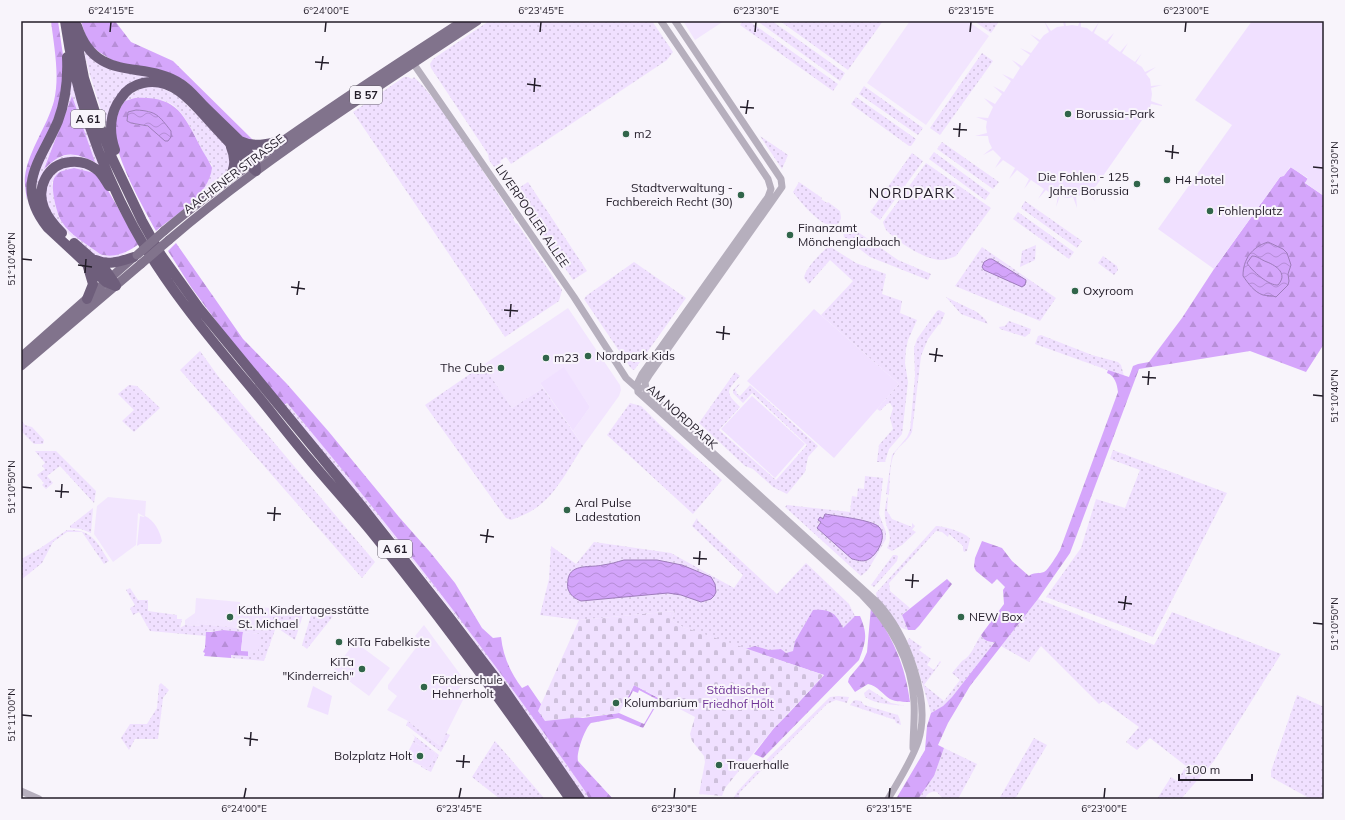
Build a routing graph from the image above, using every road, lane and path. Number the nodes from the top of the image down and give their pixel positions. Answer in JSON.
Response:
{"nodes":[{"id":1,"x":463,"y":21,"type":"edge"},
{"id":2,"x":477,"y":21,"type":"edge"},
{"id":3,"x":661,"y":21,"type":"edge"},
{"id":4,"x":675,"y":21,"type":"edge"},
{"id":5,"x":70,"y":22,"type":"edge"},
{"id":6,"x":411,"y":60,"type":"junction"},
{"id":7,"x":230,"y":131,"type":"junction"},
{"id":8,"x":283,"y":140,"type":"junction"},
{"id":9,"x":230,"y":143,"type":"junction"},
{"id":10,"x":253,"y":166,"type":"junction"},
{"id":11,"x":228,"y":179,"type":"junction"},
{"id":12,"x":128,"y":193,"type":"junction"},
{"id":13,"x":125,"y":210,"type":"junction"},
{"id":14,"x":137,"y":259,"type":"junction"},
{"id":15,"x":88,"y":260,"type":"junction"},
{"id":16,"x":111,"y":282,"type":"junction"},
{"id":17,"x":87,"y":299,"type":"junction"},
{"id":18,"x":21,"y":357,"type":"edge"},
{"id":19,"x":21,"y":366,"type":"edge"},
{"id":20,"x":641,"y":388,"type":"junction"},
{"id":21,"x":21,"y":790,"type":"edge"},
{"id":22,"x":39,"y":799,"type":"edge"},
{"id":23,"x":570,"y":799,"type":"edge"},
{"id":24,"x":580,"y":799,"type":"edge"},
{"id":25,"x":888,"y":799,"type":"edge"}],
"edges":[{"from":1,"to":6,"type":"main road","name":"AACHENER STRASSE","number":"B 57"},
{"from":2,"to":6,"type":"main road","name":"AACHENER STRASSE","number":"B 57"},
{"from":3,"to":20,"type":"street","name":"AM NORDPARK"},
{"from":4,"to":20,"type":"street","name":"AM NORDPARK"},
{"from":5,"to":7,"type":"highway"},
{"from":5,"to":12,"type":"highway","number":"A 61"},
{"from":5,"to":13,"type":"highway","number":"A 61"},
{"from":5,"to":15,"type":"highway"},
{"from":6,"to":8,"type":"main road","name":"AACHENER STRASSE","number":"B 57"},
{"from":6,"to":10,"type":"main road","name":"AACHENER STRASSE","number":"B 57"},
{"from":6,"to":20,"type":"street","name":"LIVERPOOLER ALLEE"},
{"from":7,"to":8,"type":"highway"},
{"from":7,"to":10,"type":"highway"},
{"from":8,"to":10,"type":"main road","name":"AACHENER STRASSE","number":"B 57"},
{"from":9,"to":10,"type":"highway"},
{"from":9,"to":11,"type":"highway"},
{"from":9,"to":12,"type":"highway"},
{"from":10,"to":11,"type":"main road","name":"AACHENER STRASSE","number":"B 57"},
{"from":10,"to":14,"type":"main road","name":"AACHENER STRASSE","number":"B 57","bridge":true},
{"from":11,"to":14,"type":"main road","name":"AACHENER STRASSE","number":"B 57","bridge":true},
{"from":12,"to":24,"type":"highway","number":"A 61"},
{"from":13,"to":15,"type":"highway"},
{"from":13,"to":23,"type":"highway","number":"A 61"},
{"from":14,"to":15,"type":"highway"},
{"from":14,"to":16,"type":"main road","name":"AACHENER STRASSE"},
{"from":15,"to":16,"type":"highway"},
{"from":15,"to":17,"type":"highway"},
{"from":16,"to":17,"type":"main road","name":"AACHENER STRASSE"},
{"from":16,"to":19,"type":"main road","name":"AACHENER STRASSE"},
{"from":17,"to":18,"type":"main road","name":"AACHENER STRASSE"},
{"from":20,"to":25,"type":"street","name":"AM NORDPARK"},
{"from":21,"to":22,"type":"street"}]}
